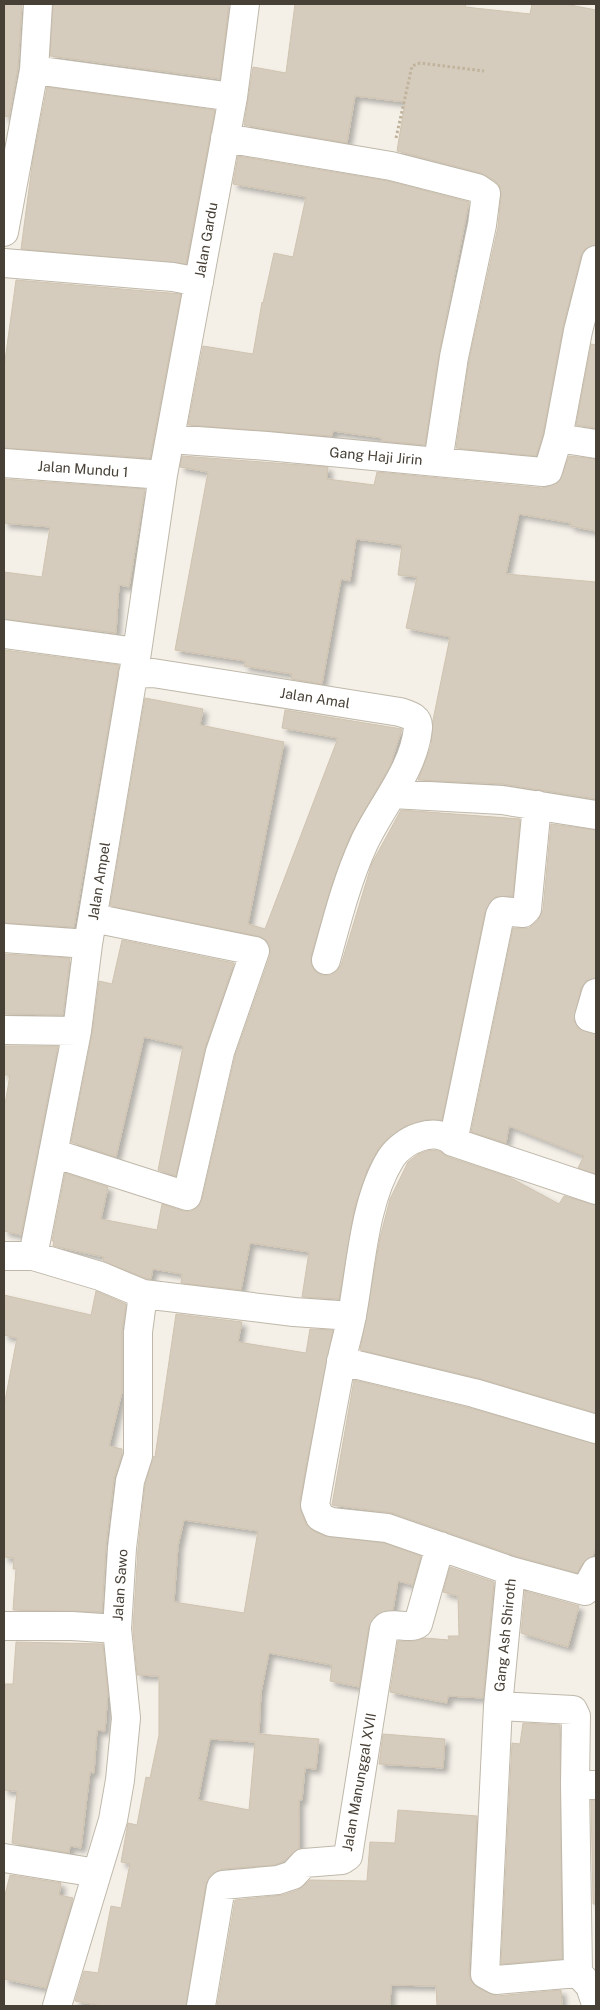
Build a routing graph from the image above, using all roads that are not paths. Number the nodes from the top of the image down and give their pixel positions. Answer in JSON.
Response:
{"nodes":[{"id":1,"x":38,"y":4,"type":"edge"},
{"id":2,"x":245,"y":4,"type":"edge"},
{"id":3,"x":34,"y":70,"type":"junction"},
{"id":4,"x":233,"y":97,"type":"junction"},
{"id":5,"x":225,"y":138,"type":"junction"},
{"id":6,"x":4,"y":232,"type":"edge"},
{"id":7,"x":596,"y":260,"type":"edge"},
{"id":8,"x":4,"y":263,"type":"edge"},
{"id":9,"x":198,"y":282,"type":"junction"},
{"id":10,"x":589,"y":314,"type":"edge"},
{"id":11,"x":558,"y":438,"type":"junction"},
{"id":12,"x":170,"y":439,"type":"junction"},
{"id":13,"x":596,"y":444,"type":"edge"},
{"id":14,"x":438,"y":462,"type":"junction"},
{"id":15,"x":4,"y":463,"type":"edge"},
{"id":16,"x":163,"y":475,"type":"junction"},
{"id":17,"x":4,"y":634,"type":"edge"},
{"id":18,"x":135,"y":663,"type":"junction"},
{"id":19,"x":392,"y":794,"type":"junction"},
{"id":20,"x":537,"y":805,"type":"junction"},
{"id":21,"x":596,"y":815,"type":"edge"},
{"id":22,"x":90,"y":931,"type":"junction"},
{"id":23,"x":4,"y":938,"type":"edge"},
{"id":24,"x":326,"y":960,"type":"dead end"},
{"id":25,"x":596,"y":993,"type":"edge"},
{"id":26,"x":596,"y":1019,"type":"edge"},
{"id":27,"x":4,"y":1030,"type":"edge"},
{"id":28,"x":77,"y":1031,"type":"junction"},
{"id":29,"x":453,"y":1142,"type":"junction"},
{"id":30,"x":53,"y":1153,"type":"junction"},
{"id":31,"x":596,"y":1190,"type":"edge"},
{"id":32,"x":4,"y":1256,"type":"edge"},
{"id":33,"x":33,"y":1256,"type":"junction"},
{"id":34,"x":143,"y":1294,"type":"junction"},
{"id":35,"x":352,"y":1316,"type":"junction"},
{"id":36,"x":341,"y":1361,"type":"junction"},
{"id":37,"x":596,"y":1429,"type":"edge"},
{"id":38,"x":440,"y":1546,"type":"junction"},
{"id":39,"x":511,"y":1571,"type":"junction"},
{"id":40,"x":596,"y":1571,"type":"edge"},
{"id":41,"x":4,"y":1626,"type":"edge"},
{"id":42,"x":116,"y":1629,"type":"junction"},
{"id":43,"x":498,"y":1706,"type":"junction"},
{"id":44,"x":586,"y":1784,"type":"edge"},
{"id":45,"x":4,"y":1858,"type":"edge"},
{"id":46,"x":97,"y":1873,"type":"junction"},
{"id":47,"x":578,"y":1973,"type":"junction"},
{"id":48,"x":596,"y":2004,"type":"edge"},
{"id":49,"x":57,"y":2006,"type":"edge"},
{"id":50,"x":201,"y":2006,"type":"edge"}],
"edges":[{"from":1,"to":3,"type":"street"},
{"from":2,"to":4,"type":"street","name":"Jalan Gardu"},
{"from":3,"to":4,"type":"street"},
{"from":3,"to":6,"type":"street"},
{"from":4,"to":5,"type":"street","name":"Jalan Gardu"},
{"from":5,"to":9,"type":"street","name":"Jalan Gardu"},
{"from":5,"to":14,"type":"street"},
{"from":7,"to":10,"type":"street"},
{"from":8,"to":9,"type":"street"},
{"from":9,"to":12,"type":"street","name":"Jalan Gardu"},
{"from":10,"to":11,"type":"street"},
{"from":11,"to":13,"type":"street"},
{"from":11,"to":14,"type":"street","name":"Gang Haji Jirin"},
{"from":12,"to":14,"type":"street","name":"Gang Haji Jirin"},
{"from":12,"to":16,"type":"street","name":"Jalan Gardu"},
{"from":15,"to":16,"type":"street","name":"Jalan Mundu 1"},
{"from":16,"to":18,"type":"street","name":"Jalan Ampel"},
{"from":17,"to":18,"type":"street"},
{"from":18,"to":19,"type":"street","name":"Jalan Amal"},
{"from":18,"to":22,"type":"street","name":"Jalan Ampel"},
{"from":19,"to":20,"type":"street"},
{"from":19,"to":24,"type":"street"},
{"from":20,"to":21,"type":"street"},
{"from":20,"to":29,"type":"street"},
{"from":22,"to":23,"type":"street"},
{"from":22,"to":28,"type":"street","name":"Jalan Ampel"},
{"from":22,"to":30,"type":"street"},
{"from":25,"to":26,"type":"street"},
{"from":27,"to":28,"type":"street"},
{"from":28,"to":30,"type":"street","name":"Jalan Ampel"},
{"from":29,"to":31,"type":"street","name":"Gang Ash Shiroth"},
{"from":29,"to":35,"type":"street","name":"Gang Ash Shiroth"},
{"from":30,"to":33,"type":"street","name":"Jalan Ampel"},
{"from":32,"to":33,"type":"street"},
{"from":33,"to":34,"type":"street"},
{"from":34,"to":35,"type":"street"},
{"from":34,"to":42,"type":"street","name":"Jalan Sawo"},
{"from":35,"to":36,"type":"street","name":"Gang Ash Shiroth"},
{"from":36,"to":37,"type":"street"},
{"from":36,"to":38,"type":"street","name":"Gang Ash Shiroth"},
{"from":38,"to":39,"type":"street","name":"Gang Ash Shiroth"},
{"from":38,"to":50,"type":"street","name":"Jalan Manunggal XVII"},
{"from":39,"to":40,"type":"street"},
{"from":39,"to":43,"type":"street","name":"Gang Ash Shiroth"},
{"from":41,"to":42,"type":"street"},
{"from":42,"to":46,"type":"street","name":"Jalan Sawo"},
{"from":43,"to":44,"type":"street"},
{"from":43,"to":47,"type":"street","name":"Gang Ash Shiroth"},
{"from":44,"to":47,"type":"street"},
{"from":45,"to":46,"type":"street"},
{"from":46,"to":49,"type":"street","name":"Jalan Sawo"},
{"from":47,"to":48,"type":"street"}]}
